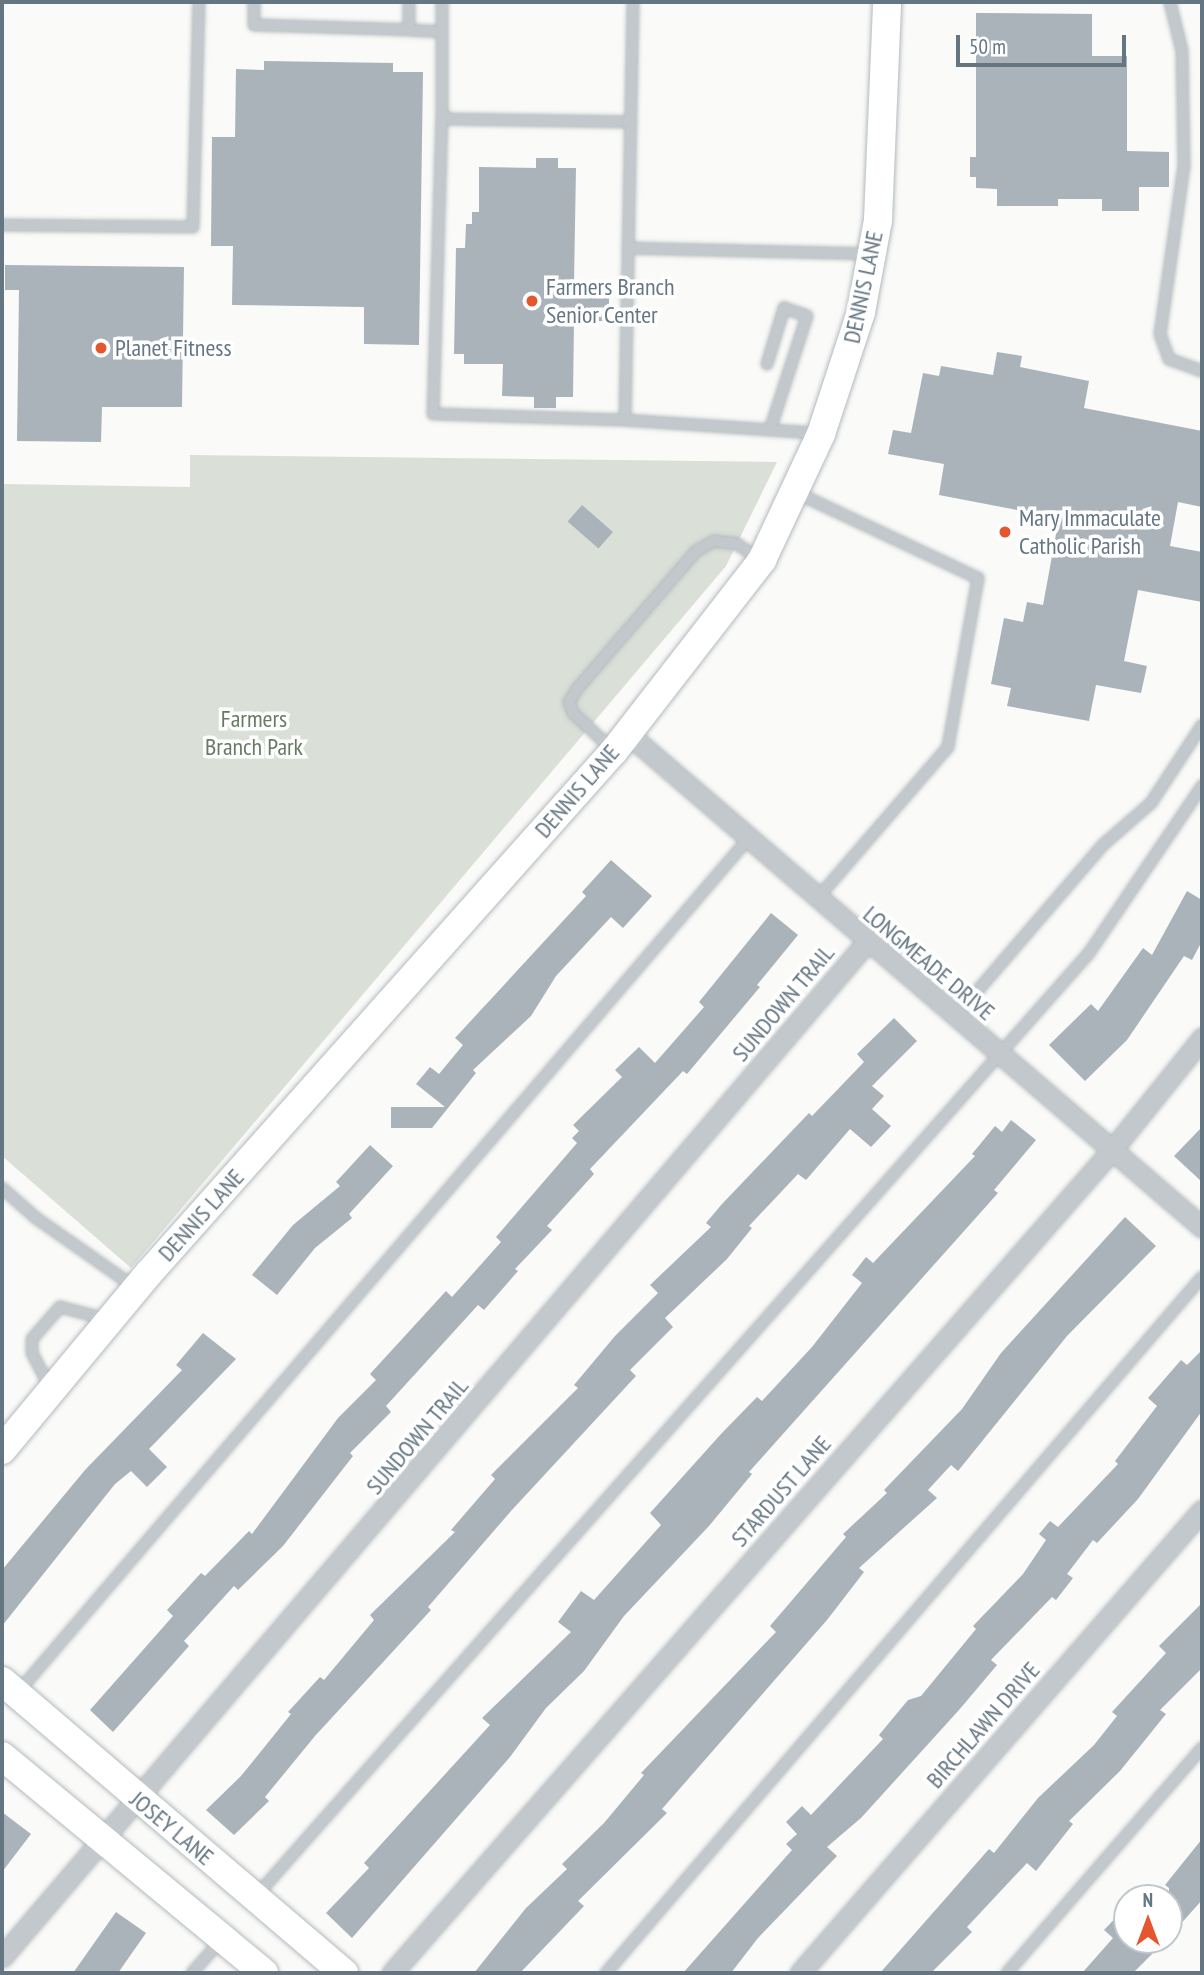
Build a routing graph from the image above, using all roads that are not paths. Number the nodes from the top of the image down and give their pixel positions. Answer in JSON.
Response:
{"nodes":[{"id":1,"x":199,"y":2,"type":"edge"},
{"id":2,"x":254,"y":2,"type":"edge"},
{"id":3,"x":409,"y":2,"type":"edge"},
{"id":4,"x":442,"y":2,"type":"edge"},
{"id":5,"x":633,"y":2,"type":"edge"},
{"id":6,"x":887,"y":2,"type":"edge"},
{"id":7,"x":1170,"y":2,"type":"edge"},
{"id":8,"x":409,"y":30,"type":"junction"},
{"id":9,"x":442,"y":32,"type":"junction"},
{"id":10,"x":442,"y":114,"type":"junction"},
{"id":11,"x":631,"y":122,"type":"junction"},
{"id":12,"x":2,"y":225,"type":"edge"},
{"id":13,"x":628,"y":248,"type":"junction"},
{"id":14,"x":872,"y":254,"type":"junction"},
{"id":15,"x":767,"y":364,"type":"dead end"},
{"id":16,"x":1202,"y":371,"type":"edge"},
{"id":17,"x":625,"y":421,"type":"junction"},
{"id":18,"x":770,"y":430,"type":"junction"},
{"id":19,"x":821,"y":434,"type":"junction"},
{"id":20,"x":796,"y":492,"type":"junction"},
{"id":21,"x":762,"y":560,"type":"junction"},
{"id":22,"x":1202,"y":725,"type":"edge"},
{"id":23,"x":620,"y":742,"type":"junction"},
{"id":24,"x":1202,"y":786,"type":"edge"},
{"id":25,"x":748,"y":839,"type":"junction"},
{"id":26,"x":817,"y":899,"type":"junction"},
{"id":27,"x":866,"y":943,"type":"junction"},
{"id":28,"x":955,"y":1018,"type":"junction"},
{"id":29,"x":1202,"y":1038,"type":"edge"},
{"id":30,"x":998,"y":1054,"type":"junction"},
{"id":31,"x":1112,"y":1150,"type":"junction"},
{"id":32,"x":2,"y":1188,"type":"edge"},
{"id":33,"x":1202,"y":1227,"type":"edge"},
{"id":34,"x":1202,"y":1277,"type":"edge"},
{"id":35,"x":137,"y":1288,"type":"junction"},
{"id":36,"x":110,"y":1320,"type":"junction"},
{"id":37,"x":51,"y":1391,"type":"junction"},
{"id":38,"x":3,"y":1447,"type":"edge"},
{"id":39,"x":1202,"y":1510,"type":"edge"},
{"id":40,"x":9,"y":1687,"type":"edge"},
{"id":41,"x":1202,"y":1748,"type":"edge"},
{"id":42,"x":2,"y":1756,"type":"edge"},
{"id":43,"x":139,"y":1801,"type":"junction"},
{"id":44,"x":99,"y":1840,"type":"junction"},
{"id":45,"x":254,"y":1898,"type":"junction"},
{"id":46,"x":222,"y":1939,"type":"junction"},
{"id":47,"x":2,"y":1957,"type":"edge"},
{"id":48,"x":192,"y":1973,"type":"edge"},
{"id":49,"x":264,"y":1973,"type":"edge"},
{"id":50,"x":344,"y":1973,"type":"edge"},
{"id":51,"x":392,"y":1973,"type":"edge"},
{"id":52,"x":606,"y":1973,"type":"edge"},
{"id":53,"x":800,"y":1973,"type":"edge"},
{"id":54,"x":1007,"y":1973,"type":"edge"}],
"edges":[{"from":1,"to":12,"type":"lane"},
{"from":2,"to":8,"type":"lane"},
{"from":3,"to":8,"type":"lane"},
{"from":4,"to":9,"type":"lane"},
{"from":5,"to":11,"type":"lane"},
{"from":6,"to":14,"type":"street","name":"DENNIS LANE"},
{"from":7,"to":16,"type":"lane"},
{"from":8,"to":9,"type":"lane"},
{"from":9,"to":10,"type":"lane"},
{"from":10,"to":11,"type":"lane"},
{"from":10,"to":17,"type":"lane"},
{"from":11,"to":13,"type":"lane"},
{"from":13,"to":14,"type":"lane"},
{"from":13,"to":17,"type":"lane"},
{"from":14,"to":19,"type":"street","name":"DENNIS LANE"},
{"from":15,"to":18,"type":"lane"},
{"from":17,"to":18,"type":"lane"},
{"from":18,"to":19,"type":"lane"},
{"from":19,"to":20,"type":"street","name":"DENNIS LANE"},
{"from":20,"to":21,"type":"street","name":"DENNIS LANE"},
{"from":20,"to":26,"type":"lane"},
{"from":21,"to":23,"type":"street","name":"DENNIS LANE"},
{"from":21,"to":23,"type":"lane"},
{"from":22,"to":28,"type":"lane"},
{"from":23,"to":25,"type":"street","name":"LONGMEADE DRIVE"},
{"from":23,"to":35,"type":"street","name":"DENNIS LANE"},
{"from":24,"to":30,"type":"lane"},
{"from":25,"to":26,"type":"street","name":"LONGMEADE DRIVE"},
{"from":25,"to":40,"type":"lane"},
{"from":26,"to":27,"type":"street","name":"LONGMEADE DRIVE"},
{"from":27,"to":28,"type":"street","name":"LONGMEADE DRIVE"},
{"from":27,"to":43,"type":"street","name":"SUNDOWN TRAIL"},
{"from":28,"to":30,"type":"street","name":"LONGMEADE DRIVE"},
{"from":29,"to":31,"type":"street","name":"STARDUST LANE"},
{"from":30,"to":31,"type":"street","name":"LONGMEADE DRIVE"},
{"from":30,"to":45,"type":"lane"},
{"from":31,"to":33,"type":"street","name":"LONGMEADE DRIVE"},
{"from":31,"to":51,"type":"street","name":"STARDUST LANE"},
{"from":32,"to":35,"type":"lane"},
{"from":34,"to":52,"type":"lane"},
{"from":35,"to":36,"type":"street","name":"DENNIS LANE"},
{"from":36,"to":37,"type":"street","name":"DENNIS LANE"},
{"from":36,"to":37,"type":"lane"},
{"from":37,"to":38,"type":"street","name":"DENNIS LANE"},
{"from":39,"to":53,"type":"street","name":"BIRCHLAWN DRIVE"},
{"from":40,"to":43,"type":"street","name":"JOSEY LANE"},
{"from":41,"to":54,"type":"lane"},
{"from":42,"to":44,"type":"street"},
{"from":43,"to":44,"type":"street","name":"SUNDOWN TRAIL"},
{"from":43,"to":45,"type":"street","name":"JOSEY LANE"},
{"from":44,"to":46,"type":"street"},
{"from":44,"to":47,"type":"street","name":"SUNDOWN TRAIL"},
{"from":45,"to":50,"type":"street","name":"JOSEY LANE"},
{"from":46,"to":48,"type":"lane"},
{"from":46,"to":49,"type":"street"}]}
